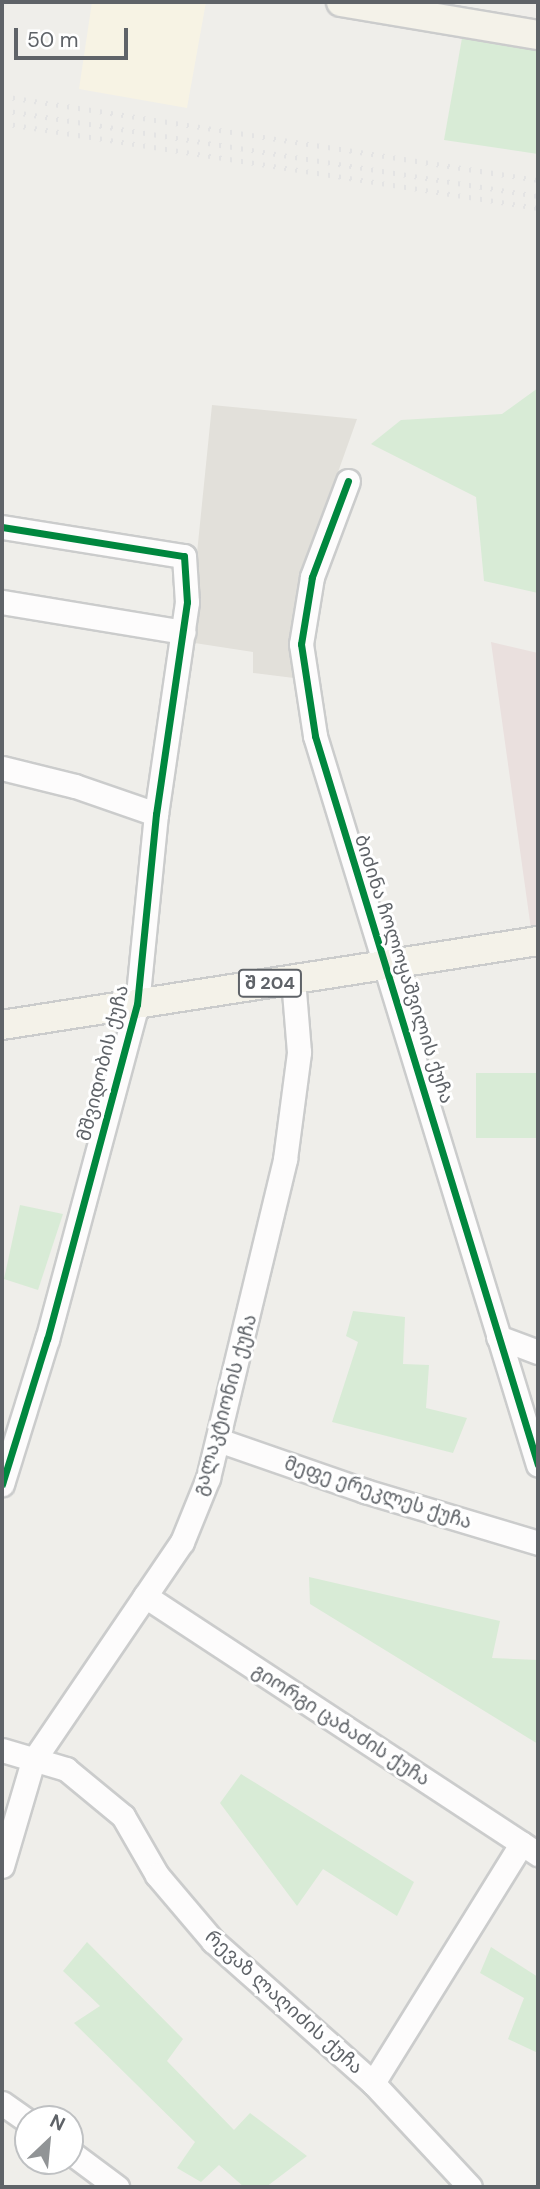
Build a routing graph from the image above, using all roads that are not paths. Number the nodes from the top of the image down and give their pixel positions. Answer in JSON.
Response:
{"nodes":[{"id":1,"x":349,"y":2,"type":"edge"},
{"id":2,"x":538,"y":35,"type":"edge"},
{"id":3,"x":348,"y":481,"type":"dead end"},
{"id":4,"x":2,"y":527,"type":"edge"},
{"id":5,"x":2,"y":601,"type":"edge"},
{"id":6,"x":184,"y":632,"type":"junction"},
{"id":7,"x":2,"y":768,"type":"edge"},
{"id":8,"x":156,"y":814,"type":"junction"},
{"id":9,"x":538,"y":941,"type":"edge"},
{"id":10,"x":386,"y":965,"type":"junction"},
{"id":11,"x":293,"y":979,"type":"junction"},
{"id":12,"x":137,"y":1004,"type":"junction"},
{"id":13,"x":4,"y":1030,"type":"edge"},
{"id":14,"x":498,"y":1337,"type":"junction"},
{"id":15,"x":538,"y":1352,"type":"edge"},
{"id":16,"x":218,"y":1440,"type":"junction"},
{"id":17,"x":538,"y":1465,"type":"edge"},
{"id":18,"x":2,"y":1484,"type":"edge"},
{"id":19,"x":538,"y":1543,"type":"edge"},
{"id":20,"x":145,"y":1596,"type":"junction"},
{"id":21,"x":2,"y":1750,"type":"edge"},
{"id":22,"x":33,"y":1761,"type":"junction"},
{"id":23,"x":530,"y":1848,"type":"edge"},
{"id":24,"x":2,"y":1866,"type":"edge"},
{"id":25,"x":373,"y":2083,"type":"junction"},
{"id":26,"x":84,"y":2162,"type":"edge"},
{"id":27,"x":117,"y":2187,"type":"edge"},
{"id":28,"x":470,"y":2187,"type":"edge"}],
"edges":[{"from":1,"to":2,"type":"main road"},
{"from":3,"to":10,"type":"street","name":"ბიძინა ჩოლოყაშვილის ქუჩა"},
{"from":4,"to":6,"type":"street","name":"მშვიდობის ქუჩა"},
{"from":5,"to":6,"type":"street"},
{"from":6,"to":8,"type":"street","name":"მშვიდობის ქუჩა"},
{"from":7,"to":8,"type":"street"},
{"from":8,"to":12,"type":"street","name":"მშვიდობის ქუჩა"},
{"from":9,"to":10,"type":"main road","number":"შ 204"},
{"from":10,"to":11,"type":"main road","number":"შ 204"},
{"from":10,"to":14,"type":"street","name":"ბიძინა ჩოლოყაშვილის ქუჩა"},
{"from":11,"to":12,"type":"main road","number":"შ 204"},
{"from":11,"to":16,"type":"street","name":"გალაკტიონის ქუჩა"},
{"from":12,"to":13,"type":"main road","number":"შ 204"},
{"from":12,"to":18,"type":"street","name":"მშვიდობის ქუჩა"},
{"from":14,"to":15,"type":"street"},
{"from":14,"to":17,"type":"street","name":"ბიძინა ჩოლოყაშვილის ქუჩა"},
{"from":16,"to":19,"type":"street","name":"მეფე ერეკლეს ქუჩა"},
{"from":16,"to":20,"type":"street","name":"გალაკტიონის ქუჩა"},
{"from":20,"to":22,"type":"street","name":"გალაკტიონის ქუჩა"},
{"from":20,"to":23,"type":"street","name":"გიორგი ცაბაძის ქუჩა"},
{"from":21,"to":22,"type":"street","name":"რევაზ ლაღიძის ქუჩა"},
{"from":22,"to":24,"type":"street","name":"გალაკტიონის ქუჩა"},
{"from":22,"to":25,"type":"street","name":"რევაზ ლაღიძის ქუჩა"},
{"from":23,"to":25,"type":"street"},
{"from":25,"to":28,"type":"street","name":"რევაზ ლაღიძის ქუჩა"},
{"from":26,"to":27,"type":"street"}]}
